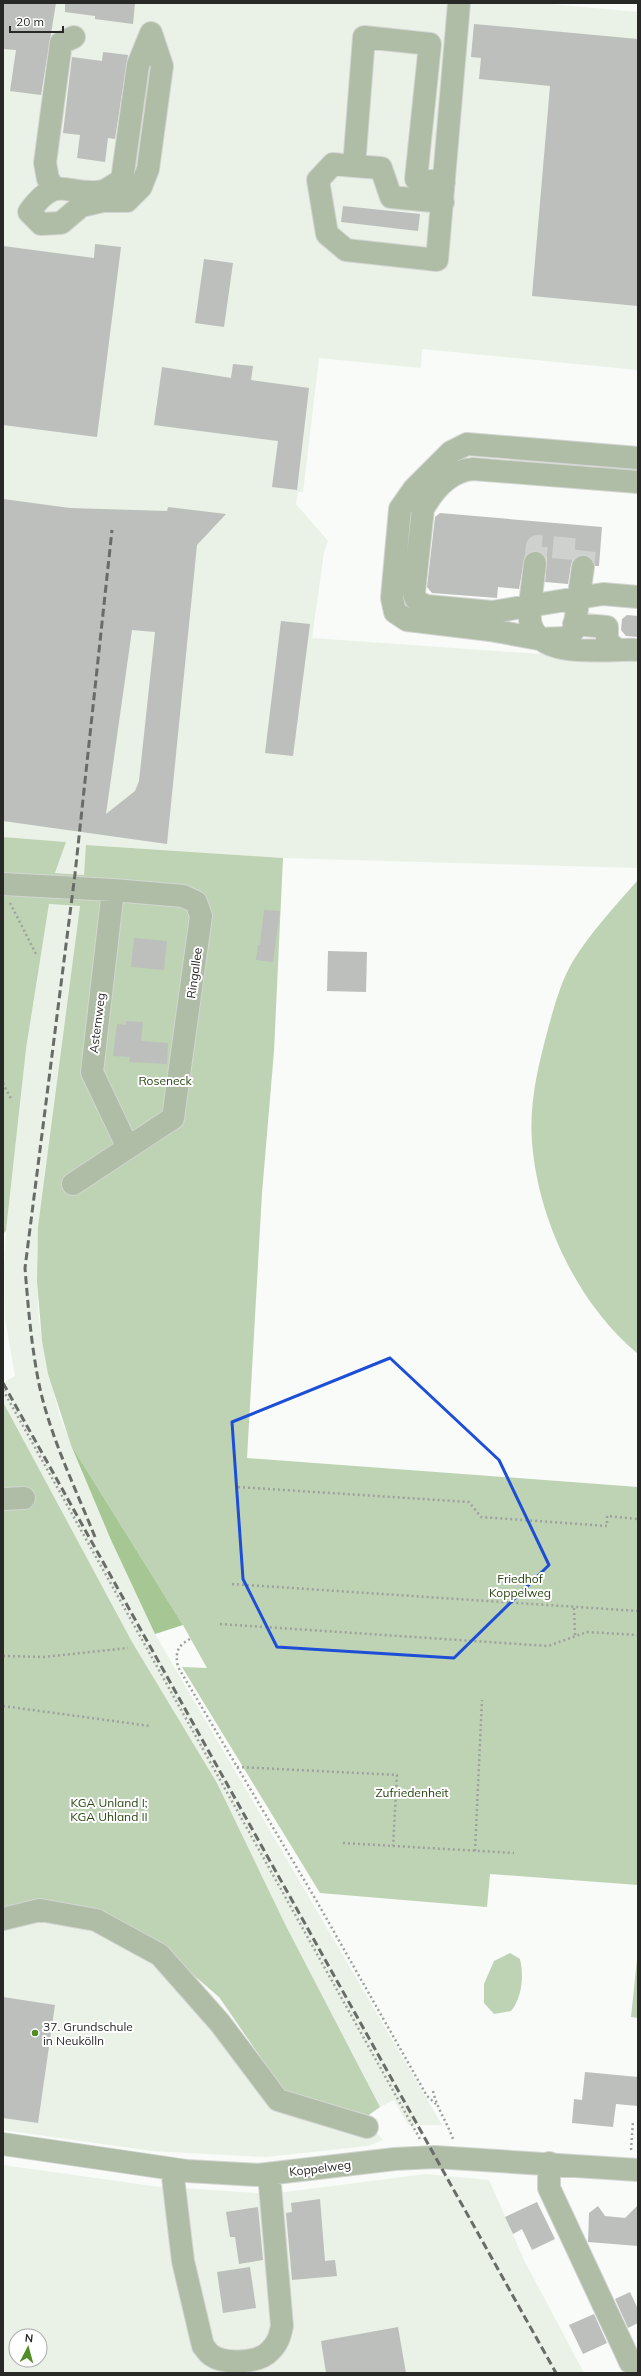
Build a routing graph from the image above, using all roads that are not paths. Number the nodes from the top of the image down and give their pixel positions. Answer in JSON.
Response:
{"nodes":[{"id":1,"x":459,"y":3,"type":"edge"},
{"id":2,"x":74,"y":37,"type":"dead end"},
{"id":3,"x":354,"y":166,"type":"junction"},
{"id":4,"x":54,"y":188,"type":"junction"},
{"id":5,"x":443,"y":192,"type":"junction"},
{"id":6,"x":586,"y":454,"type":"junction"},
{"id":7,"x":638,"y":458,"type":"edge"},
{"id":8,"x":584,"y":478,"type":"junction"},
{"id":9,"x":638,"y":482,"type":"edge"},
{"id":10,"x":535,"y":563,"type":"tunnel mouth"},
{"id":11,"x":583,"y":567,"type":"tunnel mouth"},
{"id":12,"x":638,"y":597,"type":"edge"},
{"id":13,"x":579,"y":598,"type":"junction"},
{"id":14,"x":531,"y":606,"type":"junction"},
{"id":15,"x":574,"y":624,"type":"junction"},
{"id":16,"x":540,"y":639,"type":"junction"},
{"id":17,"x":616,"y":649,"type":"junction"},
{"id":18,"x":638,"y":650,"type":"edge"},
{"id":19,"x":5,"y":890,"type":"edge"},
{"id":20,"x":113,"y":890,"type":"junction"},
{"id":21,"x":128,"y":1148,"type":"junction"},
{"id":22,"x":73,"y":1184,"type":"dead end"},
{"id":23,"x":24,"y":1498,"type":"dead end"},
{"id":24,"x":3,"y":1499,"type":"edge"},
{"id":25,"x":3,"y":1919,"type":"edge"},
{"id":26,"x":367,"y":2127,"type":"dead end"},
{"id":27,"x":3,"y":2144,"type":"edge"},
{"id":28,"x":549,"y":2163,"type":"junction"},
{"id":29,"x":172,"y":2169,"type":"junction"},
{"id":30,"x":634,"y":2169,"type":"edge"},
{"id":31,"x":268,"y":2174,"type":"junction"},
{"id":32,"x":638,"y":2363,"type":"edge"}],
"edges":[{"from":1,"to":5,"type":"street"},
{"from":2,"to":4,"type":"street"},
{"from":3,"to":5,"type":"street"},
{"from":3,"to":5,"type":"street"},
{"from":3,"to":5,"type":"street"},
{"from":4,"to":4,"type":"street"},
{"from":6,"to":7,"type":"street"},
{"from":6,"to":8,"type":"street"},
{"from":6,"to":16,"type":"street"},
{"from":8,"to":9,"type":"street"},
{"from":8,"to":14,"type":"street"},
{"from":10,"to":14,"type":"street"},
{"from":11,"to":13,"type":"street"},
{"from":12,"to":13,"type":"street"},
{"from":13,"to":14,"type":"street"},
{"from":13,"to":15,"type":"street"},
{"from":14,"to":16,"type":"street"},
{"from":15,"to":16,"type":"street"},
{"from":15,"to":17,"type":"street"},
{"from":16,"to":17,"type":"street"},
{"from":17,"to":18,"type":"street"},
{"from":19,"to":20,"type":"street","name":"Ringallee"},
{"from":20,"to":21,"type":"street","name":"Asternweg"},
{"from":20,"to":21,"type":"street","name":"Ringallee"},
{"from":21,"to":22,"type":"street","name":"Ringallee"},
{"from":23,"to":24,"type":"street"},
{"from":25,"to":26,"type":"street"},
{"from":27,"to":29,"type":"street","name":"Koppelweg"},
{"from":28,"to":30,"type":"street","name":"Koppelweg"},
{"from":28,"to":31,"type":"street","name":"Koppelweg"},
{"from":28,"to":32,"type":"street"},
{"from":29,"to":31,"type":"street","name":"Koppelweg"},
{"from":29,"to":31,"type":"street"}]}
